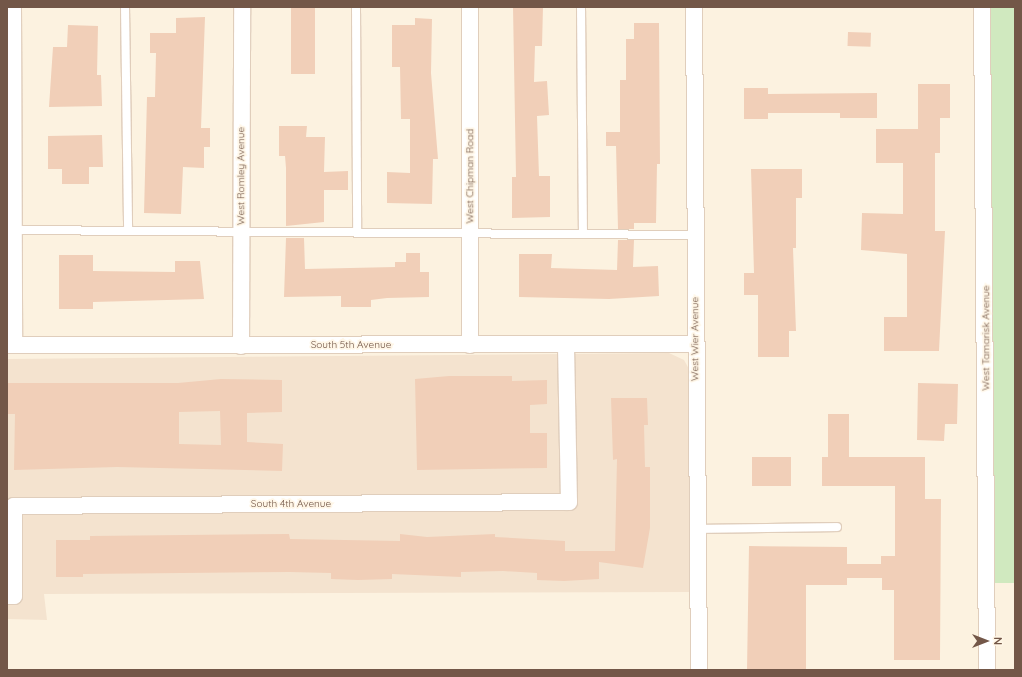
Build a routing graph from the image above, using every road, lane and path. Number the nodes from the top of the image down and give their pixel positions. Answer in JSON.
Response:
{"nodes":[{"id":1,"x":13,"y":7,"type":"edge"},
{"id":2,"x":125,"y":7,"type":"edge"},
{"id":3,"x":242,"y":7,"type":"edge"},
{"id":4,"x":356,"y":7,"type":"edge"},
{"id":5,"x":470,"y":7,"type":"edge"},
{"id":6,"x":581,"y":7,"type":"edge"},
{"id":7,"x":694,"y":7,"type":"edge"},
{"id":8,"x":982,"y":7,"type":"edge"},
{"id":9,"x":10,"y":230,"type":"edge"},
{"id":10,"x":128,"y":230,"type":"junction"},
{"id":11,"x":241,"y":230,"type":"junction"},
{"id":12,"x":470,"y":231,"type":"junction"},
{"id":13,"x":357,"y":232,"type":"junction"},
{"id":14,"x":583,"y":234,"type":"junction"},
{"id":15,"x":696,"y":235,"type":"junction"},
{"id":16,"x":695,"y":344,"type":"junction"},
{"id":17,"x":10,"y":345,"type":"edge"},
{"id":18,"x":470,"y":345,"type":"junction"},
{"id":19,"x":566,"y":345,"type":"junction"},
{"id":20,"x":241,"y":346,"type":"junction"},
{"id":21,"x":837,"y":528,"type":"dead end"},
{"id":22,"x":697,"y":529,"type":"junction"},
{"id":23,"x":11,"y":596,"type":"edge"},
{"id":24,"x":699,"y":670,"type":"edge"},
{"id":25,"x":987,"y":670,"type":"edge"}],
"edges":[{"from":1,"to":9,"type":"street"},
{"from":2,"to":10,"type":"lane"},
{"from":3,"to":11,"type":"street","name":"West Romley Avenue"},
{"from":4,"to":13,"type":"lane"},
{"from":5,"to":12,"type":"street","name":"West Chipman Road"},
{"from":6,"to":14,"type":"lane"},
{"from":7,"to":15,"type":"street","name":"West Wier Avenue"},
{"from":8,"to":25,"type":"street","name":"West Tamarisk Avenue"},
{"from":9,"to":10,"type":"lane"},
{"from":9,"to":17,"type":"street"},
{"from":10,"to":11,"type":"lane"},
{"from":11,"to":13,"type":"lane"},
{"from":11,"to":20,"type":"street","name":"West Romley Avenue"},
{"from":12,"to":13,"type":"lane"},
{"from":12,"to":14,"type":"lane"},
{"from":12,"to":18,"type":"street","name":"West Chipman Road"},
{"from":14,"to":15,"type":"lane"},
{"from":15,"to":16,"type":"street","name":"West Wier Avenue"},
{"from":16,"to":19,"type":"street","name":"South 5th Avenue"},
{"from":16,"to":22,"type":"street","name":"West Wier Avenue"},
{"from":17,"to":20,"type":"street","name":"South 5th Avenue"},
{"from":18,"to":19,"type":"street","name":"South 5th Avenue"},
{"from":18,"to":20,"type":"street","name":"South 5th Avenue"},
{"from":19,"to":23,"type":"street","name":"South 4th Avenue"},
{"from":21,"to":22,"type":"lane"},
{"from":22,"to":24,"type":"street","name":"West Wier Avenue"}]}
